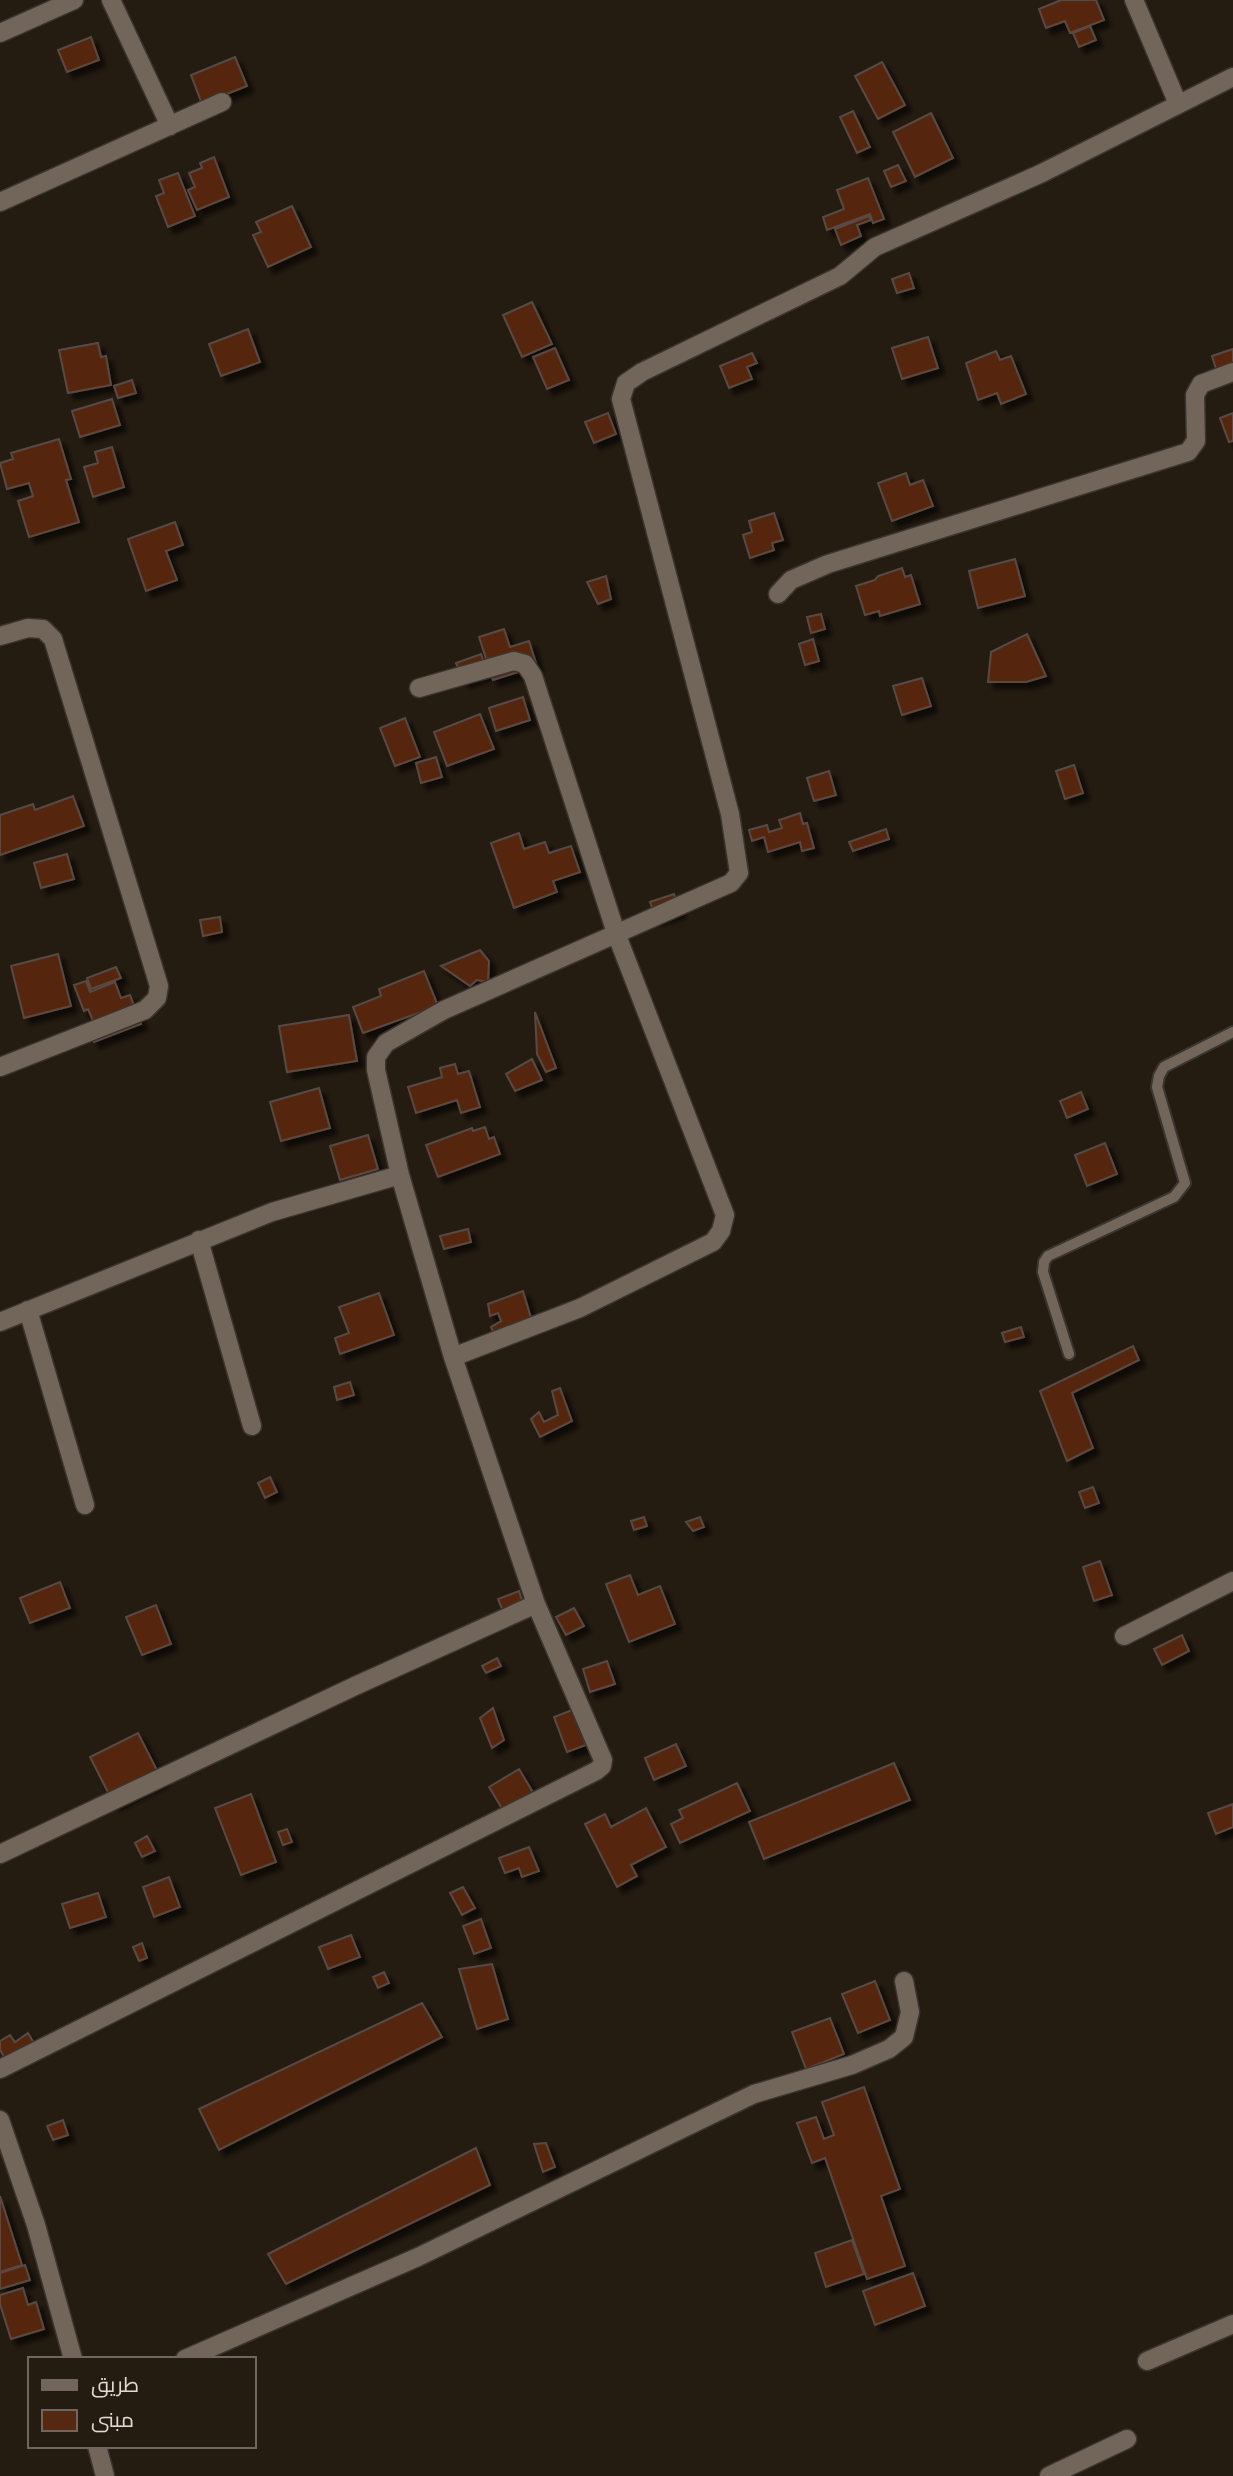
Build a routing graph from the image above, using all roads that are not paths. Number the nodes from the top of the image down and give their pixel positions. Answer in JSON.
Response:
{"nodes":[{"id":1,"x":74,"y":0,"type":"edge"},
{"id":2,"x":111,"y":0,"type":"edge"},
{"id":3,"x":1134,"y":0,"type":"edge"},
{"id":4,"x":0,"y":33,"type":"edge"},
{"id":5,"x":1233,"y":77,"type":"edge"},
{"id":6,"x":222,"y":102,"type":"dead end"},
{"id":7,"x":1178,"y":104,"type":"junction"},
{"id":8,"x":170,"y":126,"type":"junction"},
{"id":9,"x":0,"y":202,"type":"edge"},
{"id":10,"x":1233,"y":372,"type":"edge"},
{"id":11,"x":778,"y":594,"type":"dead end"},
{"id":12,"x":0,"y":636,"type":"edge"},
{"id":13,"x":419,"y":688,"type":"dead end"},
{"id":14,"x":616,"y":933,"type":"junction"},
{"id":15,"x":1233,"y":1032,"type":"edge"},
{"id":16,"x":0,"y":1067,"type":"edge"},
{"id":17,"x":400,"y":1175,"type":"junction"},
{"id":18,"x":199,"y":1240,"type":"junction"},
{"id":19,"x":28,"y":1310,"type":"junction"},
{"id":20,"x":0,"y":1322,"type":"edge"},
{"id":21,"x":1069,"y":1354,"type":"dead end"},
{"id":22,"x":453,"y":1357,"type":"junction"},
{"id":23,"x":252,"y":1426,"type":"dead end"},
{"id":24,"x":85,"y":1505,"type":"dead end"},
{"id":25,"x":1233,"y":1581,"type":"edge"},
{"id":26,"x":536,"y":1604,"type":"junction"},
{"id":27,"x":1124,"y":1636,"type":"dead end"},
{"id":28,"x":0,"y":1854,"type":"edge"},
{"id":29,"x":904,"y":1981,"type":"dead end"},
{"id":30,"x":0,"y":2069,"type":"edge"},
{"id":31,"x":0,"y":2120,"type":"edge"},
{"id":32,"x":1233,"y":2324,"type":"edge"},
{"id":33,"x":72,"y":2357,"type":"edge"},
{"id":34,"x":190,"y":2357,"type":"edge"},
{"id":35,"x":1147,"y":2361,"type":"dead end"},
{"id":36,"x":1127,"y":2438,"type":"dead end"},
{"id":37,"x":98,"y":2448,"type":"edge"},
{"id":38,"x":105,"y":2476,"type":"edge"},
{"id":39,"x":1049,"y":2476,"type":"edge"}],
"edges":[{"from":1,"to":4,"type":"street"},
{"from":2,"to":8,"type":"street"},
{"from":3,"to":7,"type":"street"},
{"from":5,"to":7,"type":"street"},
{"from":6,"to":8,"type":"street"},
{"from":7,"to":14,"type":"street"},
{"from":8,"to":9,"type":"street"},
{"from":10,"to":11,"type":"street"},
{"from":12,"to":16,"type":"street"},
{"from":13,"to":14,"type":"street"},
{"from":14,"to":17,"type":"street"},
{"from":14,"to":22,"type":"street"},
{"from":15,"to":21,"type":"lane"},
{"from":17,"to":18,"type":"street"},
{"from":17,"to":22,"type":"street"},
{"from":18,"to":19,"type":"street"},
{"from":18,"to":23,"type":"street"},
{"from":19,"to":20,"type":"street"},
{"from":19,"to":24,"type":"street"},
{"from":22,"to":26,"type":"street"},
{"from":25,"to":27,"type":"street"},
{"from":26,"to":28,"type":"street"},
{"from":26,"to":30,"type":"street"},
{"from":29,"to":34,"type":"street"},
{"from":31,"to":33,"type":"street"},
{"from":32,"to":35,"type":"street"},
{"from":36,"to":39,"type":"street"},
{"from":37,"to":38,"type":"street"}]}
